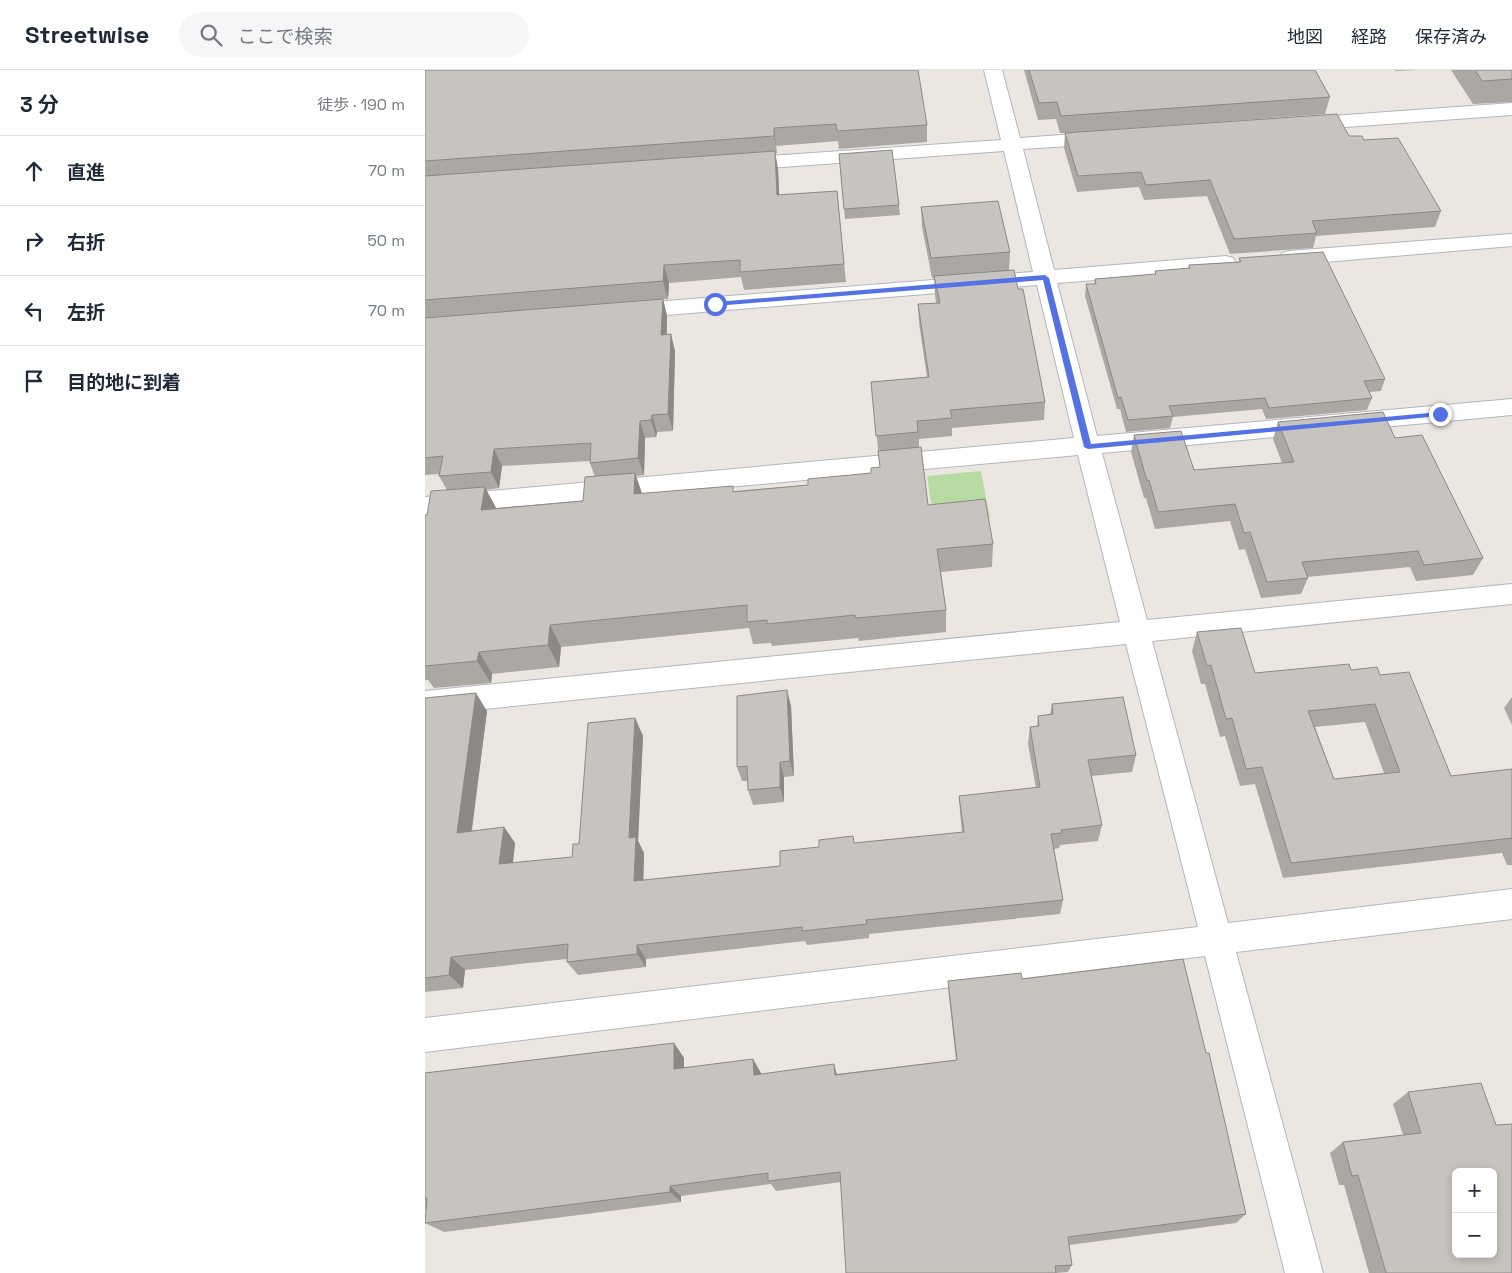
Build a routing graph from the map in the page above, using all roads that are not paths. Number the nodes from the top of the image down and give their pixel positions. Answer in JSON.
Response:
{"nodes":[{"id":1,"x":993,"y":70,"type":"edge"},
{"id":2,"x":1512,"y":110,"type":"edge"},
{"id":3,"x":1287,"y":125,"type":"edge"},
{"id":4,"x":1120,"y":137,"type":"edge"},
{"id":5,"x":1012,"y":145,"type":"junction"},
{"id":6,"x":723,"y":165,"type":"edge"},
{"id":7,"x":1512,"y":240,"type":"edge"},
{"id":8,"x":1274,"y":259,"type":"edge"},
{"id":9,"x":1244,"y":262,"type":"edge"},
{"id":10,"x":1045,"y":278,"type":"junction"},
{"id":11,"x":609,"y":312,"type":"edge"},
{"id":12,"x":1512,"y":407,"type":"edge"},
{"id":13,"x":1088,"y":447,"type":"junction"},
{"id":14,"x":425,"y":506,"type":"edge"},
{"id":15,"x":1512,"y":594,"type":"edge"},
{"id":16,"x":1137,"y":632,"type":"junction"},
{"id":17,"x":425,"y":703,"type":"edge"},
{"id":18,"x":1512,"y":904,"type":"edge"},
{"id":19,"x":1218,"y":939,"type":"junction"},
{"id":20,"x":425,"y":1035,"type":"edge"},
{"id":21,"x":1304,"y":1273,"type":"edge"}],
"edges":[{"from":1,"to":5,"type":"street"},
{"from":2,"to":3,"type":"street"},
{"from":4,"to":5,"type":"street"},
{"from":5,"to":6,"type":"street"},
{"from":5,"to":10,"type":"street"},
{"from":7,"to":8,"type":"street"},
{"from":9,"to":10,"type":"street"},
{"from":10,"to":11,"type":"street"},
{"from":10,"to":13,"type":"street"},
{"from":12,"to":13,"type":"street"},
{"from":13,"to":14,"type":"street"},
{"from":13,"to":16,"type":"street"},
{"from":15,"to":16,"type":"street"},
{"from":16,"to":17,"type":"street"},
{"from":16,"to":19,"type":"street"},
{"from":18,"to":19,"type":"street"},
{"from":19,"to":20,"type":"street"},
{"from":19,"to":21,"type":"street"}]}
